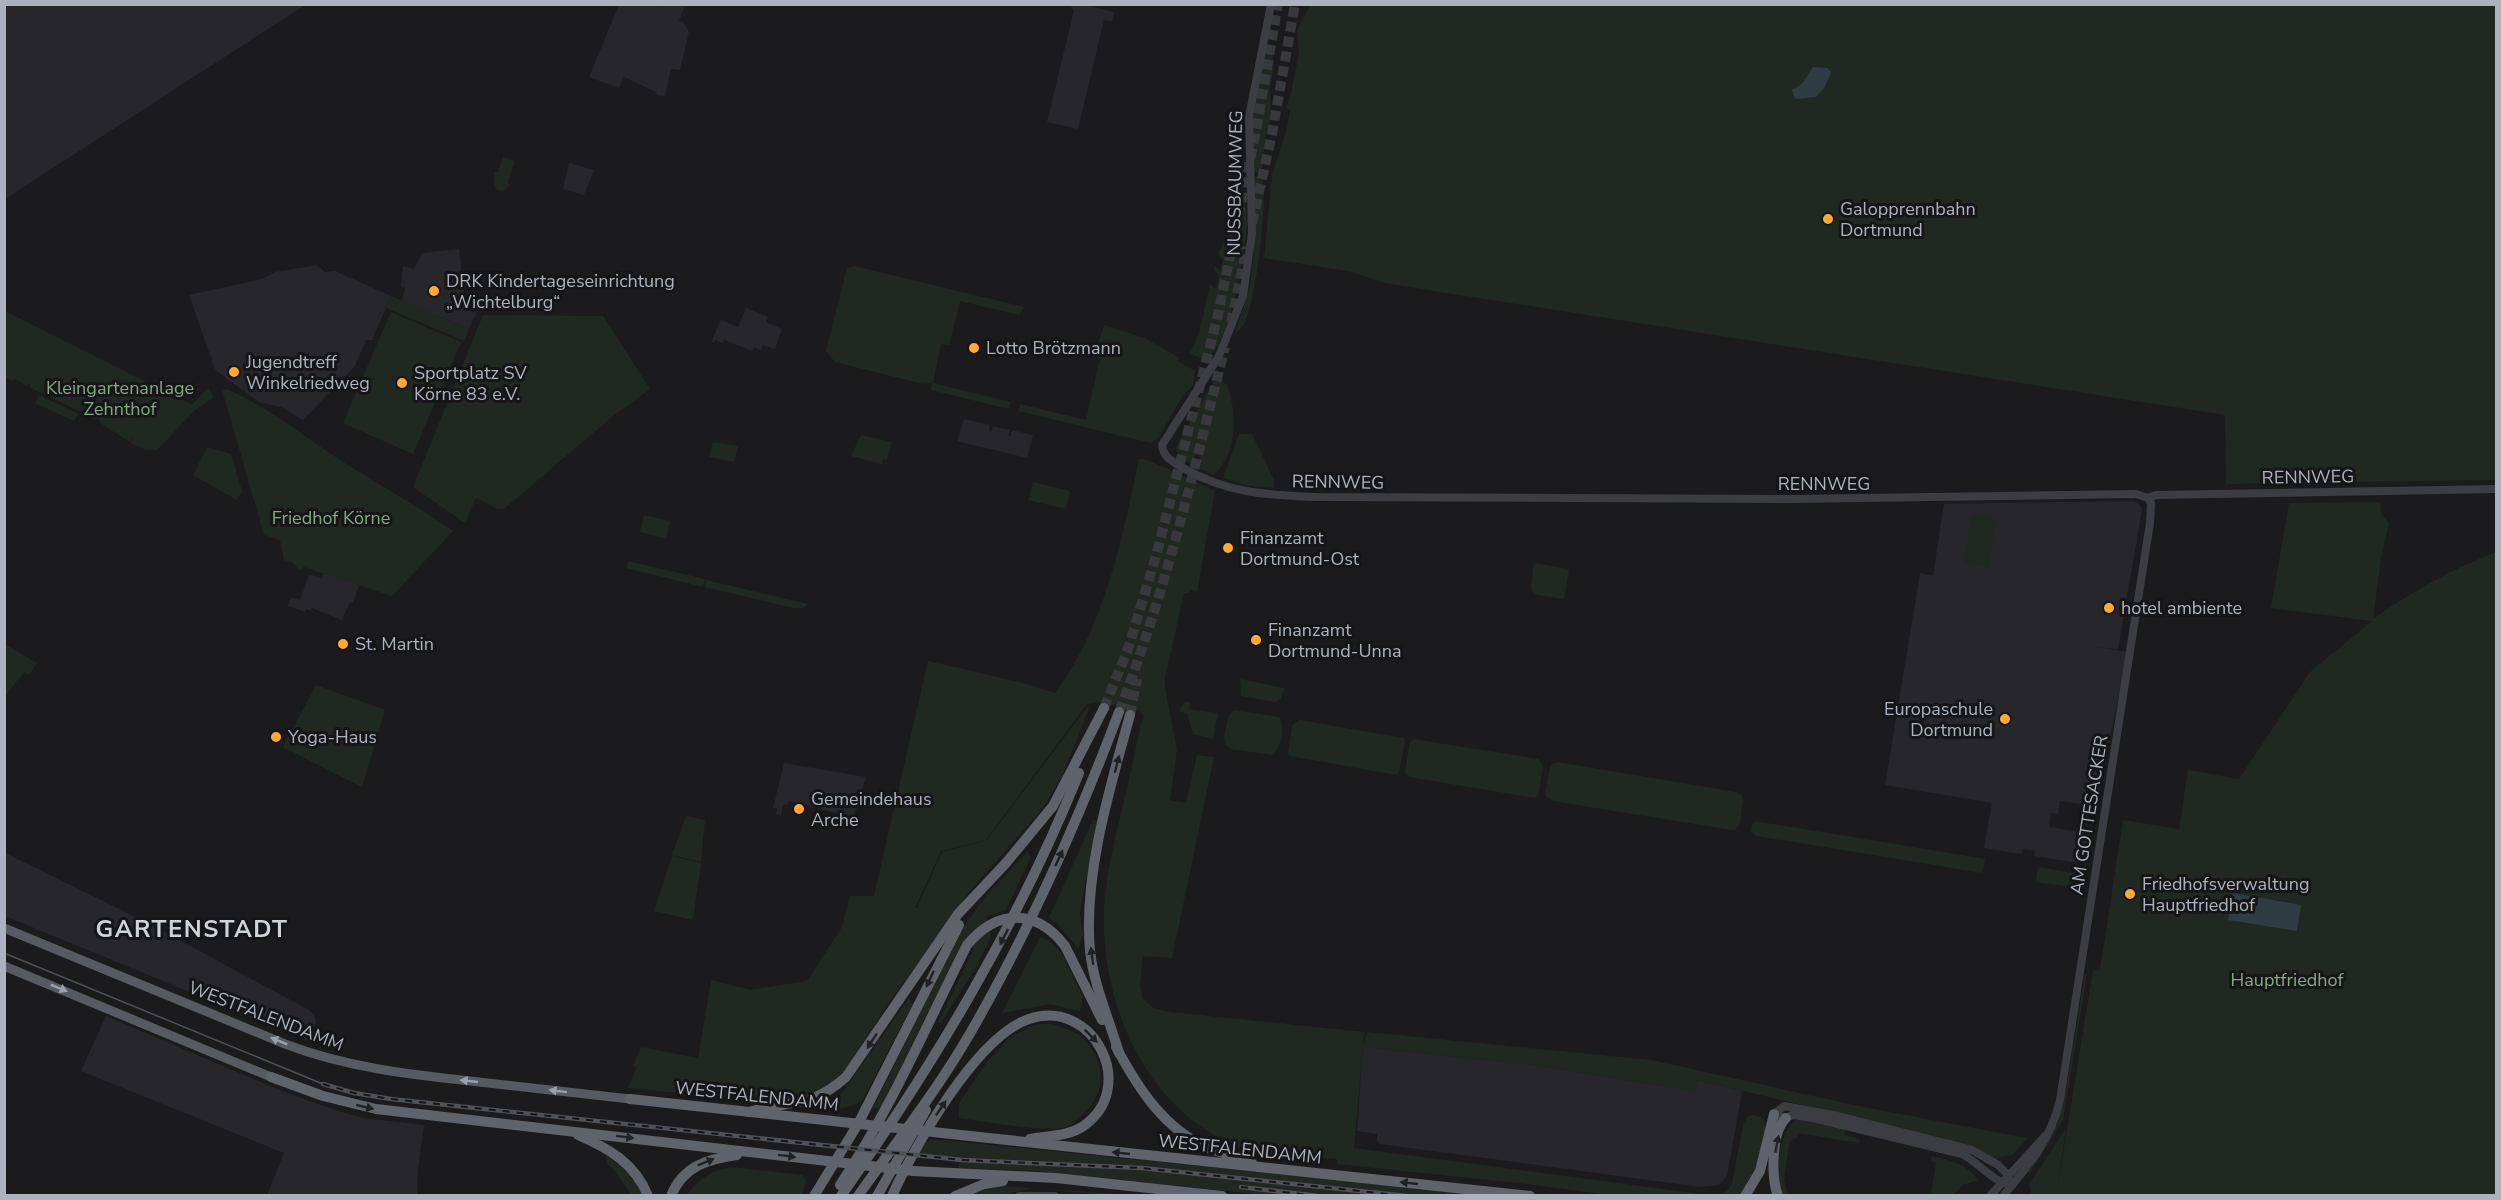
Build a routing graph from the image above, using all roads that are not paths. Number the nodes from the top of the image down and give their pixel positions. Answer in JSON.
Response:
{"nodes":[{"id":1,"x":1271,"y":4,"type":"edge"},
{"id":2,"x":1162,"y":450,"type":"joint"},
{"id":3,"x":2496,"y":489,"type":"edge"},
{"id":4,"x":2148,"y":498,"type":"junction"},
{"id":5,"x":1119,"y":712,"type":"tunnel mouth"},
{"id":6,"x":1130,"y":715,"type":"tunnel mouth"},
{"id":7,"x":980,"y":892,"type":"junction"},
{"id":8,"x":4,"y":928,"type":"edge"},
{"id":9,"x":4,"y":966,"type":"edge"},
{"id":10,"x":1119,"y":1053,"type":"junction"},
{"id":11,"x":271,"y":1077,"type":"joint"},
{"id":12,"x":938,"y":1083,"type":"junction"},
{"id":13,"x":630,"y":1099,"type":"joint"},
{"id":14,"x":1784,"y":1106,"type":"junction"},
{"id":15,"x":749,"y":1112,"type":"junction"},
{"id":16,"x":1774,"y":1114,"type":"junction"},
{"id":17,"x":1786,"y":1118,"type":"junction"},
{"id":18,"x":567,"y":1130,"type":"junction"},
{"id":19,"x":2048,"y":1134,"type":"junction"},
{"id":20,"x":1018,"y":1142,"type":"junction"},
{"id":21,"x":755,"y":1153,"type":"junction"},
{"id":22,"x":1263,"y":1168,"type":"junction"},
{"id":23,"x":2008,"y":1175,"type":"junction"},
{"id":24,"x":1026,"y":1176,"type":"junction"},
{"id":25,"x":2001,"y":1183,"type":"junction"},
{"id":26,"x":2012,"y":1185,"type":"junction"},
{"id":27,"x":648,"y":1196,"type":"edge"},
{"id":28,"x":671,"y":1196,"type":"edge"},
{"id":29,"x":814,"y":1196,"type":"edge"},
{"id":30,"x":834,"y":1196,"type":"edge"},
{"id":31,"x":841,"y":1196,"type":"edge"},
{"id":32,"x":858,"y":1196,"type":"edge"},
{"id":33,"x":877,"y":1196,"type":"edge"},
{"id":34,"x":892,"y":1196,"type":"edge"},
{"id":35,"x":955,"y":1196,"type":"edge"},
{"id":36,"x":1019,"y":1196,"type":"edge"},
{"id":37,"x":1055,"y":1196,"type":"edge"},
{"id":38,"x":1222,"y":1196,"type":"edge"},
{"id":39,"x":1530,"y":1196,"type":"edge"},
{"id":40,"x":1745,"y":1196,"type":"edge"},
{"id":41,"x":1778,"y":1196,"type":"edge"},
{"id":42,"x":1990,"y":1196,"type":"edge"},
{"id":43,"x":2003,"y":1196,"type":"edge"}],
"edges":[{"from":1,"to":2,"type":"street","name":"NUSSBAUMWEG"},
{"from":2,"to":4,"type":"street","name":"RENNWEG"},
{"from":3,"to":4,"type":"street","name":"RENNWEG"},
{"from":4,"to":19,"type":"street","name":"AM GOTTESACKER"},
{"from":12,"to":5,"type":"highway","one_way":true},
{"from":10,"to":6,"type":"highway","one_way":true},
{"from":7,"to":15,"type":"highway","one_way":true},
{"from":7,"to":29,"type":"highway","one_way":true},
{"from":7,"to":31,"type":"highway","one_way":true},
{"from":13,"to":8,"type":"main road","name":"WESTFALENDAMM","one_way":true},
{"from":9,"to":11,"type":"main road","one_way":true},
{"from":10,"to":22,"type":"highway"},
{"from":10,"to":30,"type":"highway","bridge":true},
{"from":11,"to":18,"type":"highway","one_way":true},
{"from":12,"to":32,"type":"highway"},
{"from":12,"to":33,"type":"highway"},
{"from":13,"to":15,"type":"highway","name":"WESTFALENDAMM"},
{"from":14,"to":16,"type":"street"},
{"from":14,"to":17,"type":"street"},
{"from":14,"to":23,"type":"street"},
{"from":15,"to":20,"type":"highway","name":"WESTFALENDAMM","bridge":true},
{"from":16,"to":17,"type":"street"},
{"from":16,"to":40,"type":"highway"},
{"from":17,"to":25,"type":"street"},
{"from":41,"to":17,"type":"highway","one_way":true},
{"from":18,"to":21,"type":"highway","one_way":true},
{"from":18,"to":27,"type":"highway"},
{"from":19,"to":23,"type":"street","name":"AM GOTTESACKER"},
{"from":19,"to":26,"type":"street","name":"AM GOTTESACKER"},
{"from":22,"to":20,"type":"highway","name":"WESTFALENDAMM","one_way":true},
{"from":34,"to":20,"type":"highway","one_way":true},
{"from":21,"to":24,"type":"highway","one_way":true,"bridge":true},
{"from":28,"to":21,"type":"highway","one_way":true},
{"from":39,"to":22,"type":"highway","name":"WESTFALENDAMM","one_way":true},
{"from":23,"to":25,"type":"street","name":"AM GOTTESACKER"},
{"from":23,"to":26,"type":"street"},
{"from":24,"to":35,"type":"highway"},
{"from":24,"to":38,"type":"highway"},
{"from":25,"to":26,"type":"street"},
{"from":25,"to":42,"type":"street","name":"AM GOTTESACKER"},
{"from":26,"to":43,"type":"street","name":"AM GOTTESACKER"},
{"from":36,"to":37,"type":"street"}]}
